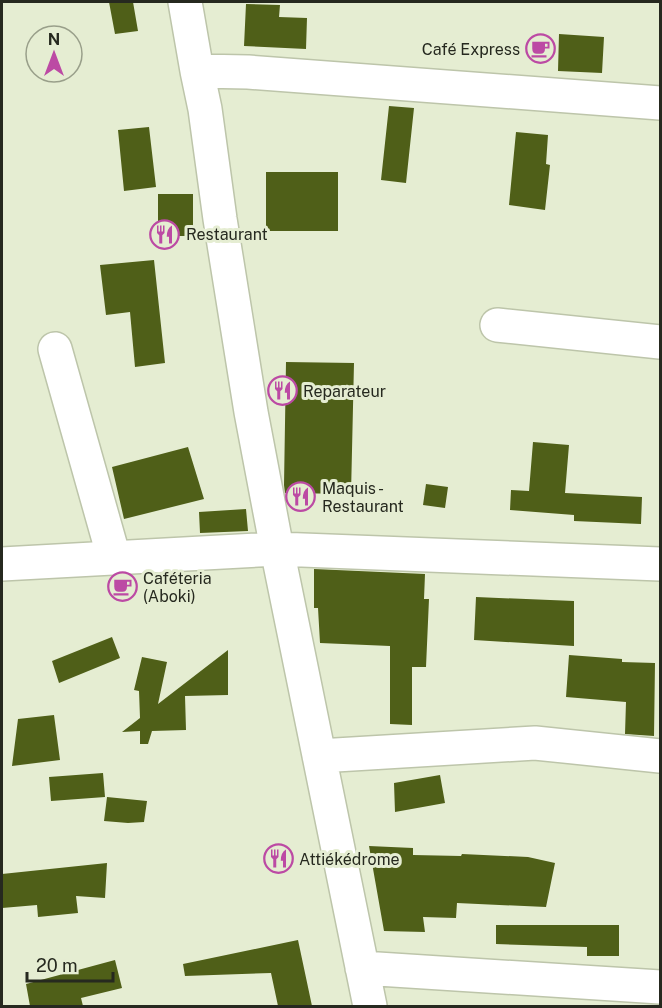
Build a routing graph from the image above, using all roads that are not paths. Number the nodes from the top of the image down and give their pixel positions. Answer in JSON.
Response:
{"nodes":[{"id":1,"x":185,"y":2,"type":"edge"},
{"id":2,"x":197,"y":71,"type":"junction"},
{"id":3,"x":660,"y":103,"type":"edge"},
{"id":4,"x":497,"y":325,"type":"dead end"},
{"id":5,"x":660,"y":342,"type":"edge"},
{"id":6,"x":54,"y":349,"type":"dead end"},
{"id":7,"x":277,"y":549,"type":"junction"},
{"id":8,"x":114,"y":558,"type":"junction"},
{"id":9,"x":2,"y":564,"type":"edge"},
{"id":10,"x":660,"y":564,"type":"edge"},
{"id":11,"x":319,"y":756,"type":"junction"},
{"id":12,"x":660,"y":756,"type":"edge"},
{"id":13,"x":362,"y":968,"type":"junction"},
{"id":14,"x":660,"y":987,"type":"edge"},
{"id":15,"x":370,"y":1006,"type":"edge"}],
"edges":[{"from":1,"to":2,"type":"street"},
{"from":2,"to":3,"type":"street"},
{"from":2,"to":7,"type":"street"},
{"from":4,"to":5,"type":"street"},
{"from":6,"to":8,"type":"street"},
{"from":7,"to":8,"type":"street"},
{"from":7,"to":10,"type":"street"},
{"from":7,"to":11,"type":"street"},
{"from":8,"to":9,"type":"street"},
{"from":11,"to":12,"type":"street"},
{"from":11,"to":13,"type":"street"},
{"from":13,"to":14,"type":"street"},
{"from":13,"to":15,"type":"street"}]}
